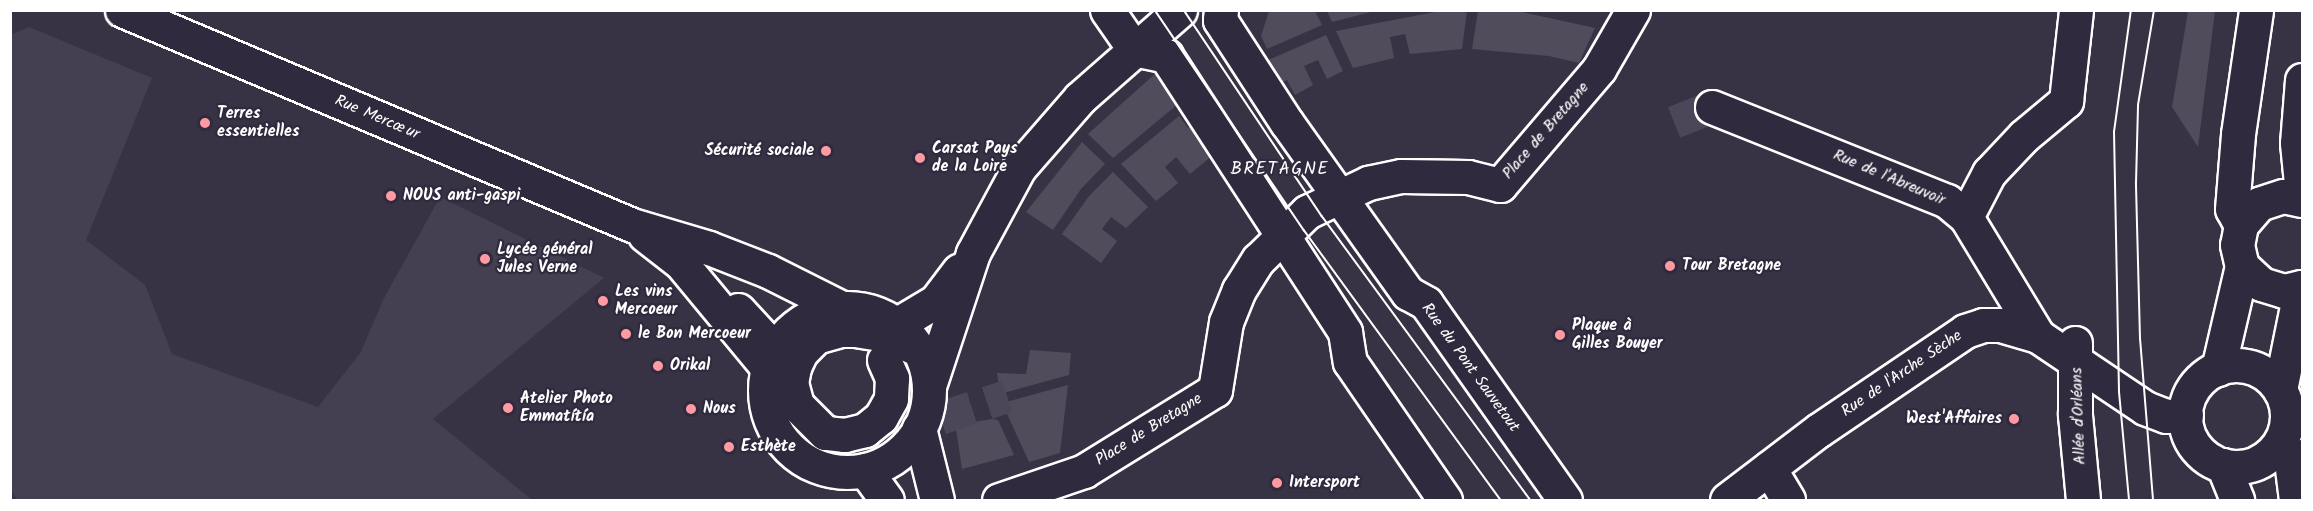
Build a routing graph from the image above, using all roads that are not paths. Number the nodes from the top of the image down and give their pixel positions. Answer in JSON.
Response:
{"nodes":[{"id":1,"x":122,"y":10,"type":"edge"},
{"id":2,"x":1107,"y":10,"type":"edge"},
{"id":3,"x":1180,"y":10,"type":"edge"},
{"id":4,"x":1221,"y":10,"type":"edge"},
{"id":5,"x":1633,"y":10,"type":"edge"},
{"id":6,"x":2076,"y":10,"type":"edge"},
{"id":7,"x":2256,"y":10,"type":"edge"},
{"id":8,"x":1134,"y":49,"type":"junction"},
{"id":9,"x":2302,"y":80,"type":"edge"},
{"id":10,"x":1712,"y":107,"type":"tunnel mouth"},
{"id":11,"x":2302,"y":194,"type":"edge"},
{"id":12,"x":1338,"y":195,"type":"junction"},
{"id":13,"x":2302,"y":200,"type":"edge"},
{"id":14,"x":1966,"y":217,"type":"junction"},
{"id":15,"x":632,"y":225,"type":"junction"},
{"id":16,"x":2241,"y":225,"type":"junction"},
{"id":17,"x":1281,"y":234,"type":"junction"},
{"id":18,"x":973,"y":252,"type":"junction"},
{"id":19,"x":2242,"y":266,"type":"junction"},
{"id":20,"x":2302,"y":287,"type":"edge"},
{"id":21,"x":842,"y":308,"type":"junction"},
{"id":22,"x":896,"y":325,"type":"junction"},
{"id":23,"x":2038,"y":336,"type":"junction"},
{"id":24,"x":2075,"y":346,"type":"junction"},
{"id":25,"x":918,"y":349,"type":"junction"},
{"id":26,"x":771,"y":359,"type":"junction"},
{"id":27,"x":884,"y":360,"type":"dead end"},
{"id":28,"x":2218,"y":369,"type":"junction"},
{"id":29,"x":929,"y":386,"type":"junction"},
{"id":30,"x":2280,"y":390,"type":"junction"},
{"id":31,"x":792,"y":392,"type":"junction"},
{"id":32,"x":2186,"y":415,"type":"junction"},
{"id":33,"x":920,"y":428,"type":"junction"},
{"id":34,"x":2280,"y":445,"type":"junction"},
{"id":35,"x":2223,"y":465,"type":"junction"},
{"id":36,"x":1769,"y":468,"type":"junction"},
{"id":37,"x":865,"y":470,"type":"junction"},
{"id":38,"x":887,"y":501,"type":"edge"},
{"id":39,"x":938,"y":501,"type":"edge"},
{"id":40,"x":999,"y":501,"type":"edge"},
{"id":41,"x":1445,"y":501,"type":"edge"},
{"id":42,"x":1565,"y":501,"type":"edge"},
{"id":43,"x":1727,"y":501,"type":"edge"},
{"id":44,"x":1788,"y":501,"type":"edge"},
{"id":45,"x":2083,"y":501,"type":"edge"},
{"id":46,"x":2237,"y":501,"type":"edge"},
{"id":47,"x":2296,"y":501,"type":"edge"}],
"edges":[{"from":1,"to":15,"type":"street","name":"Rue Mercœur"},
{"from":2,"to":8,"type":"street"},
{"from":3,"to":8,"type":"street"},
{"from":4,"to":12,"type":"street","name":"Rue du Pont Sauvetout"},
{"from":5,"to":12,"type":"street","name":"Place de Bretagne"},
{"from":6,"to":14,"type":"street"},
{"from":7,"to":16,"type":"street"},
{"from":8,"to":17,"type":"street"},
{"from":8,"to":18,"type":"street"},
{"from":9,"to":11,"type":"street"},
{"from":10,"to":14,"type":"street","name":"Rue de l'Abreuvoir"},
{"from":12,"to":17,"type":"street","name":"Place de Bretagne"},
{"from":12,"to":42,"type":"street","name":"Rue du Pont Sauvetout"},
{"from":13,"to":16,"type":"street"},
{"from":14,"to":23,"type":"street","name":"Rue de l'Abreuvoir"},
{"from":15,"to":21,"type":"street","name":"Rue Mercœur"},
{"from":15,"to":26,"type":"street","name":"Rue Mercœur"},
{"from":16,"to":19,"type":"street"},
{"from":17,"to":40,"type":"street","name":"Place de Bretagne"},
{"from":17,"to":41,"type":"street"},
{"from":18,"to":22,"type":"street"},
{"from":18,"to":29,"type":"street"},
{"from":19,"to":20,"type":"street"},
{"from":19,"to":28,"type":"street"},
{"from":20,"to":30,"type":"street"},
{"from":21,"to":22,"type":"street"},
{"from":21,"to":26,"type":"street"},
{"from":22,"to":25,"type":"street"},
{"from":23,"to":24,"type":"street","name":"Rue de l'Arche Sèche"},
{"from":23,"to":36,"type":"street","name":"Rue de l'Arche Sèche"},
{"from":24,"to":32,"type":"street","name":"Rue de l'Arche Sèche"},
{"from":24,"to":45,"type":"street","name":"Allée d'Orléans"},
{"from":25,"to":29,"type":"street"},
{"from":25,"to":31,"type":"street"},
{"from":26,"to":31,"type":"street","name":"Rue Mercœur"},
{"from":26,"to":37,"type":"street"},
{"from":27,"to":31,"type":"street","name":"Rue Mercœur"},
{"from":28,"to":30,"type":"street"},
{"from":28,"to":32,"type":"street"},
{"from":29,"to":33,"type":"street"},
{"from":30,"to":34,"type":"street"},
{"from":32,"to":35,"type":"street"},
{"from":33,"to":37,"type":"street"},
{"from":33,"to":39,"type":"street"},
{"from":34,"to":35,"type":"street"},
{"from":34,"to":47,"type":"street"},
{"from":35,"to":46,"type":"street"},
{"from":36,"to":43,"type":"street","name":"Rue de l'Arche Sèche"},
{"from":36,"to":44,"type":"street"},
{"from":37,"to":38,"type":"street"}]}
